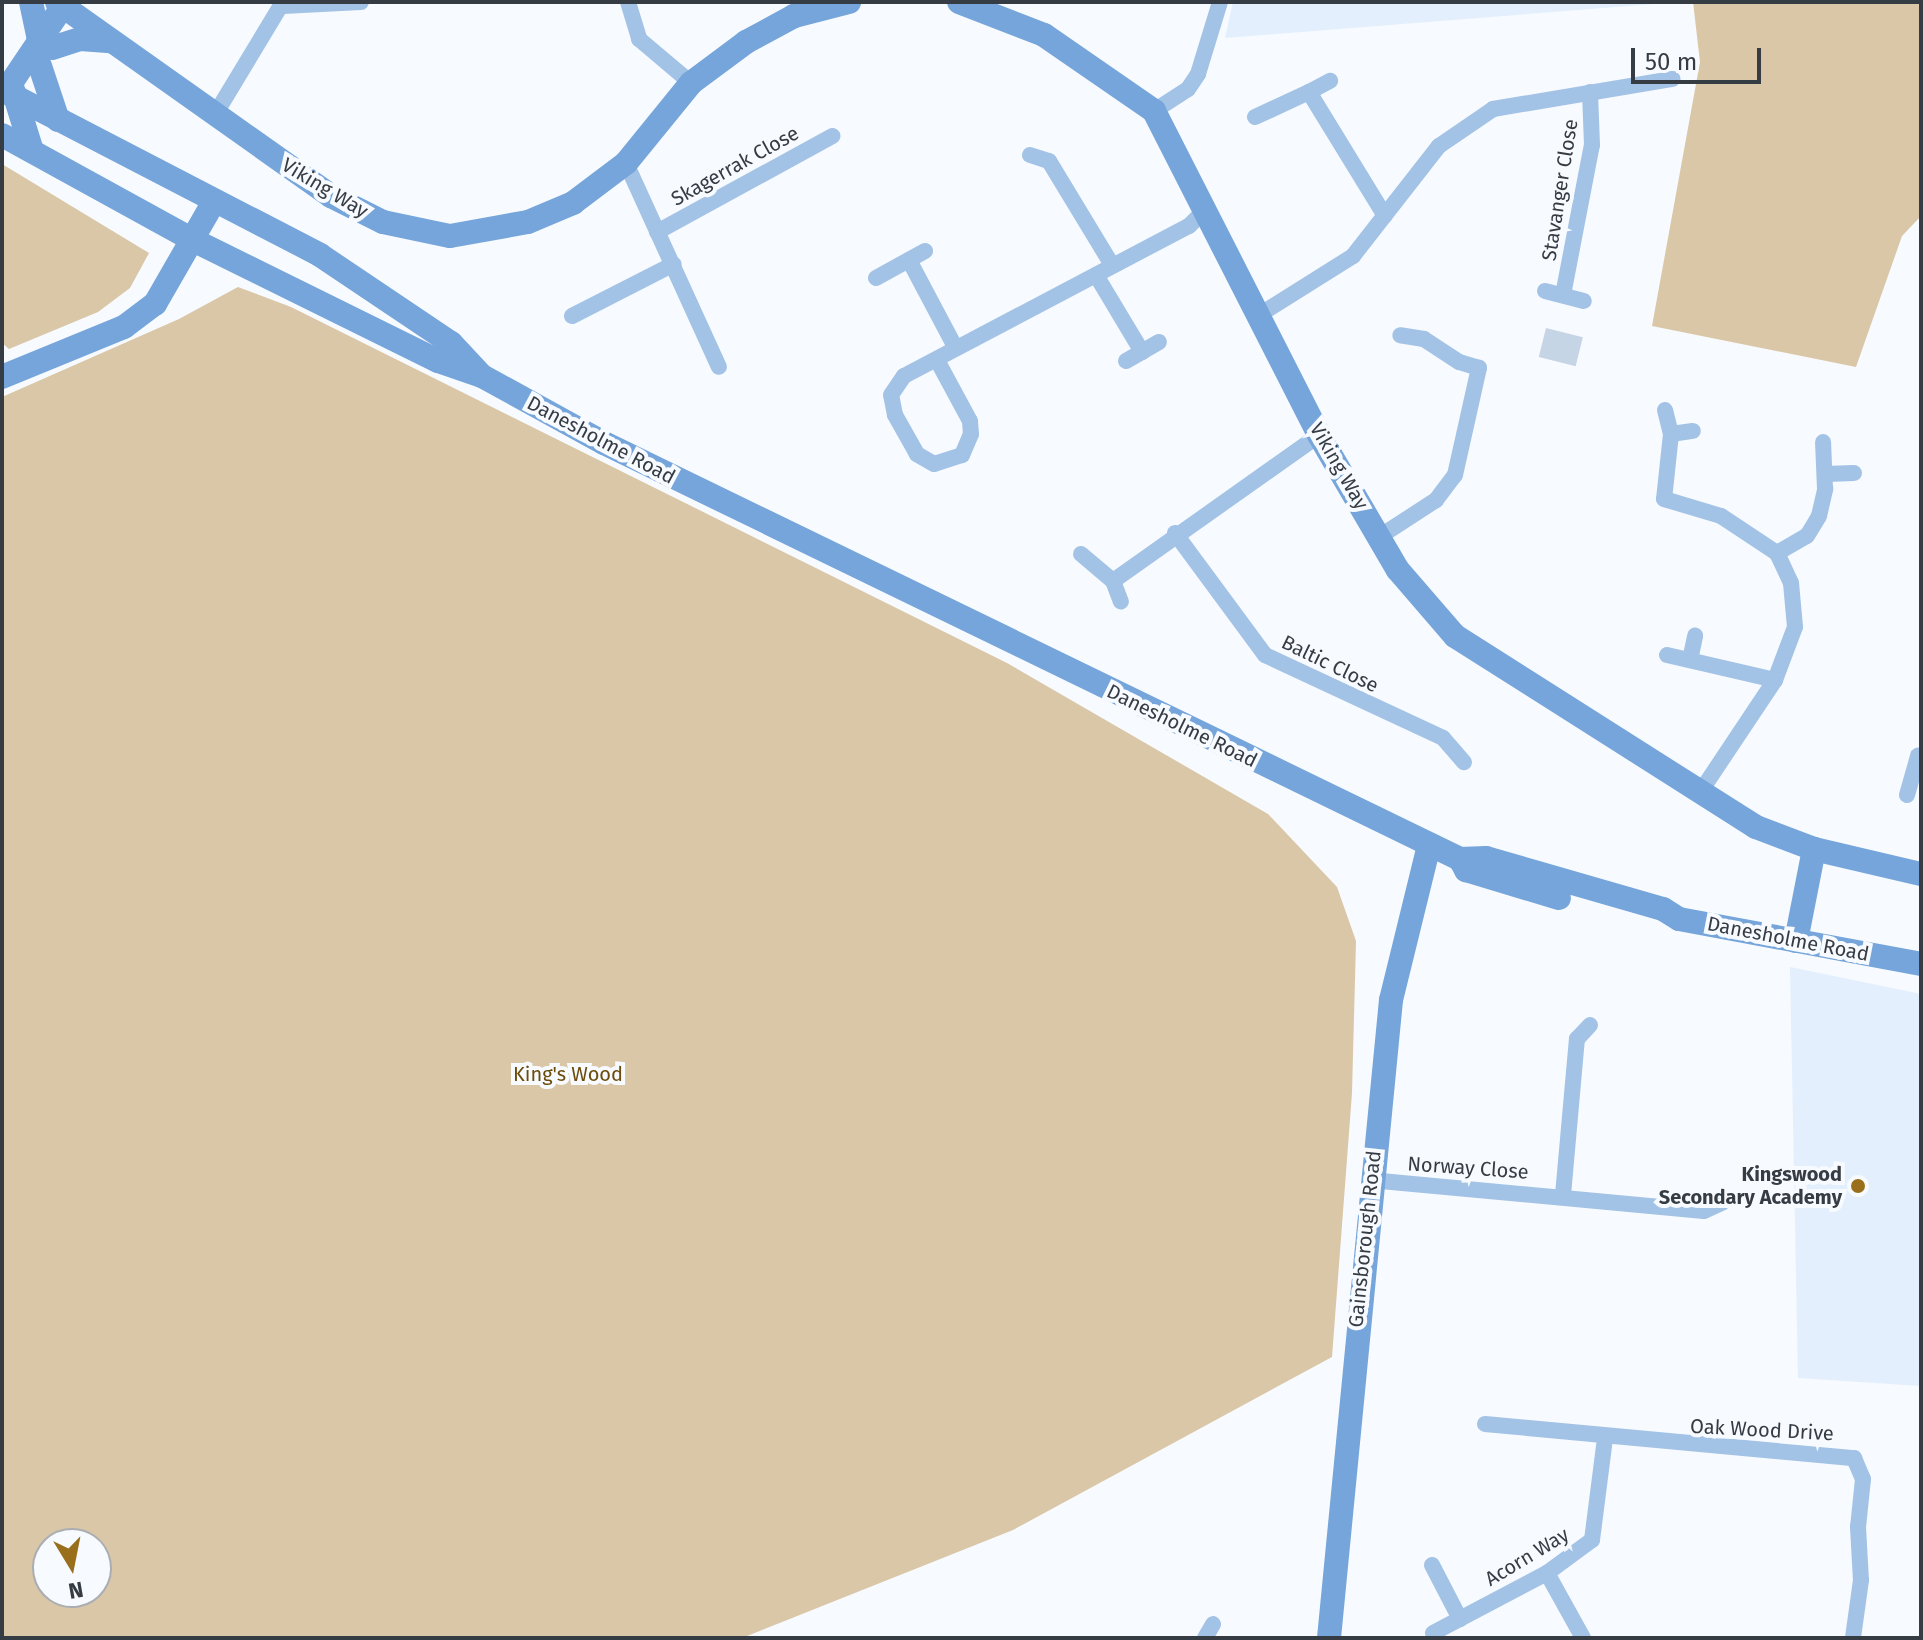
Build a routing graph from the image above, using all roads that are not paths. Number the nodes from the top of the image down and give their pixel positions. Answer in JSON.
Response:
{"nodes":[{"id":1,"x":31,"y":2,"type":"edge"},
{"id":2,"x":361,"y":2,"type":"edge"},
{"id":3,"x":628,"y":2,"type":"edge"},
{"id":4,"x":849,"y":2,"type":"edge"},
{"id":5,"x":959,"y":2,"type":"edge"},
{"id":6,"x":1220,"y":2,"type":"edge"},
{"id":7,"x":283,"y":4,"type":"edge"},
{"id":8,"x":65,"y":8,"type":"edge"},
{"id":9,"x":113,"y":42,"type":"junction"},
{"id":10,"x":39,"y":53,"type":"junction"},
{"id":11,"x":2,"y":64,"type":"edge"},
{"id":12,"x":1673,"y":79,"type":"dead end"},
{"id":13,"x":1330,"y":81,"type":"dead end"},
{"id":14,"x":691,"y":83,"type":"junction"},
{"id":15,"x":1309,"y":92,"type":"junction"},
{"id":16,"x":1590,"y":92,"type":"junction"},
{"id":17,"x":6,"y":97,"type":"edge"},
{"id":18,"x":1154,"y":111,"type":"junction"},
{"id":19,"x":216,"y":113,"type":"junction"},
{"id":20,"x":1255,"y":117,"type":"dead end"},
{"id":21,"x":58,"y":120,"type":"junction"},
{"id":22,"x":2,"y":135,"type":"edge"},
{"id":23,"x":832,"y":136,"type":"dead end"},
{"id":24,"x":32,"y":151,"type":"junction"},
{"id":25,"x":1030,"y":155,"type":"dead end"},
{"id":26,"x":626,"y":163,"type":"junction"},
{"id":27,"x":213,"y":203,"type":"junction"},
{"id":28,"x":1202,"y":213,"type":"junction"},
{"id":29,"x":1385,"y":216,"type":"junction"},
{"id":30,"x":657,"y":232,"type":"junction"},
{"id":31,"x":195,"y":241,"type":"junction"},
{"id":32,"x":925,"y":251,"type":"dead end"},
{"id":33,"x":909,"y":260,"type":"junction"},
{"id":34,"x":674,"y":264,"type":"junction"},
{"id":35,"x":1112,"y":265,"type":"junction"},
{"id":36,"x":1096,"y":275,"type":"junction"},
{"id":37,"x":876,"y":278,"type":"dead end"},
{"id":38,"x":1545,"y":291,"type":"dead end"},
{"id":39,"x":1563,"y":295,"type":"junction"},
{"id":40,"x":1584,"y":301,"type":"dead end"},
{"id":41,"x":1259,"y":315,"type":"junction"},
{"id":42,"x":572,"y":316,"type":"dead end"},
{"id":43,"x":1400,"y":335,"type":"dead end"},
{"id":44,"x":1159,"y":342,"type":"dead end"},
{"id":45,"x":955,"y":347,"type":"junction"},
{"id":46,"x":1142,"y":352,"type":"junction"},
{"id":47,"x":937,"y":360,"type":"junction"},
{"id":48,"x":1126,"y":361,"type":"dead end"},
{"id":49,"x":719,"y":367,"type":"dead end"},
{"id":50,"x":482,"y":376,"type":"junction"},
{"id":51,"x":2,"y":377,"type":"edge"},
{"id":52,"x":1665,"y":410,"type":"dead end"},
{"id":53,"x":1693,"y":431,"type":"dead end"},
{"id":54,"x":1671,"y":434,"type":"junction"},
{"id":55,"x":1319,"y":435,"type":"junction"},
{"id":56,"x":1823,"y":442,"type":"dead end"},
{"id":57,"x":1854,"y":473,"type":"dead end"},
{"id":58,"x":1825,"y":474,"type":"junction"},
{"id":59,"x":1175,"y":533,"type":"junction"},
{"id":60,"x":1379,"y":537,"type":"junction"},
{"id":61,"x":1777,"y":553,"type":"junction"},
{"id":62,"x":1081,"y":554,"type":"dead end"},
{"id":63,"x":1113,"y":581,"type":"junction"},
{"id":64,"x":1121,"y":602,"type":"dead end"},
{"id":65,"x":1695,"y":636,"type":"dead end"},
{"id":66,"x":1667,"y":655,"type":"dead end"},
{"id":67,"x":1690,"y":660,"type":"junction"},
{"id":68,"x":1775,"y":680,"type":"junction"},
{"id":69,"x":1918,"y":756,"type":"dead end"},
{"id":70,"x":1464,"y":762,"type":"dead end"},
{"id":71,"x":1916,"y":778,"type":"edge"},
{"id":72,"x":1699,"y":794,"type":"junction"},
{"id":73,"x":1907,"y":795,"type":"dead end"},
{"id":74,"x":1429,"y":845,"type":"junction"},
{"id":75,"x":1814,"y":849,"type":"junction"},
{"id":76,"x":1921,"y":874,"type":"edge"},
{"id":77,"x":1796,"y":941,"type":"junction"},
{"id":78,"x":1921,"y":964,"type":"edge"},
{"id":79,"x":1590,"y":1025,"type":"dead end"},
{"id":80,"x":1370,"y":1180,"type":"junction"},
{"id":81,"x":1563,"y":1195,"type":"junction"},
{"id":82,"x":1723,"y":1202,"type":"dead end"},
{"id":83,"x":1485,"y":1424,"type":"dead end"},
{"id":84,"x":1605,"y":1438,"type":"junction"},
{"id":85,"x":1432,"y":1565,"type":"dead end"},
{"id":86,"x":1547,"y":1573,"type":"junction"},
{"id":87,"x":1460,"y":1619,"type":"junction"},
{"id":88,"x":1433,"y":1633,"type":"dead end"},
{"id":89,"x":1329,"y":1638,"type":"edge"},
{"id":90,"x":1583,"y":1638,"type":"edge"},
{"id":91,"x":1853,"y":1638,"type":"edge"}],
"edges":[{"from":1,"to":10,"type":"street"},
{"from":2,"to":7,"type":"street"},
{"from":3,"to":14,"type":"street"},
{"from":4,"to":14,"type":"street","name":"Viking Way"},
{"from":5,"to":18,"type":"street"},
{"from":6,"to":18,"type":"street"},
{"from":7,"to":19,"type":"street"},
{"from":8,"to":9,"type":"street","name":"Viking Way"},
{"from":8,"to":10,"type":"street"},
{"from":9,"to":10,"type":"street"},
{"from":9,"to":19,"type":"street","name":"Viking Way"},
{"from":10,"to":11,"type":"street"},
{"from":10,"to":17,"type":"street"},
{"from":10,"to":21,"type":"street"},
{"from":12,"to":16,"type":"street","name":"Stavanger Close"},
{"from":13,"to":15,"type":"street"},
{"from":14,"to":26,"type":"street","name":"Viking Way"},
{"from":15,"to":20,"type":"street"},
{"from":15,"to":29,"type":"street"},
{"from":16,"to":29,"type":"street","name":"Stavanger Close"},
{"from":16,"to":39,"type":"street","name":"Stavanger Close"},
{"from":17,"to":21,"type":"street","name":"Danesholme Road"},
{"from":17,"to":24,"type":"street"},
{"from":18,"to":28,"type":"street","name":"Viking Way"},
{"from":19,"to":26,"type":"street","name":"Viking Way"},
{"from":21,"to":27,"type":"street","name":"Danesholme Road"},
{"from":22,"to":24,"type":"street","name":"Danesholme Road"},
{"from":23,"to":30,"type":"street","name":"Skagerrak Close"},
{"from":24,"to":31,"type":"street","name":"Danesholme Road"},
{"from":25,"to":35,"type":"street"},
{"from":26,"to":30,"type":"street","name":"Skagerrak Close"},
{"from":27,"to":31,"type":"street"},
{"from":27,"to":50,"type":"street","name":"Danesholme Road"},
{"from":28,"to":35,"type":"street"},
{"from":28,"to":41,"type":"street","name":"Viking Way"},
{"from":29,"to":41,"type":"street","name":"Stavanger Close"},
{"from":30,"to":34,"type":"street","name":"Skagerrak Close"},
{"from":31,"to":50,"type":"street","name":"Danesholme Road"},
{"from":31,"to":51,"type":"street"},
{"from":32,"to":33,"type":"street"},
{"from":33,"to":37,"type":"street"},
{"from":33,"to":45,"type":"street"},
{"from":34,"to":42,"type":"street"},
{"from":34,"to":49,"type":"street","name":"Skagerrak Close"},
{"from":35,"to":36,"type":"street"},
{"from":36,"to":45,"type":"street"},
{"from":36,"to":46,"type":"street"},
{"from":38,"to":39,"type":"street"},
{"from":39,"to":40,"type":"street"},
{"from":41,"to":55,"type":"street","name":"Viking Way"},
{"from":43,"to":60,"type":"street"},
{"from":44,"to":46,"type":"street"},
{"from":45,"to":47,"type":"street"},
{"from":46,"to":48,"type":"street"},
{"from":47,"to":47,"type":"street"},
{"from":50,"to":74,"type":"street","name":"Danesholme Road"},
{"from":52,"to":54,"type":"street"},
{"from":53,"to":54,"type":"street"},
{"from":54,"to":61,"type":"street"},
{"from":55,"to":59,"type":"street"},
{"from":55,"to":60,"type":"street","name":"Viking Way"},
{"from":56,"to":58,"type":"street"},
{"from":57,"to":58,"type":"street"},
{"from":58,"to":61,"type":"street"},
{"from":59,"to":63,"type":"street"},
{"from":59,"to":70,"type":"street","name":"Baltic Close"},
{"from":60,"to":72,"type":"street","name":"Viking Way"},
{"from":61,"to":68,"type":"street"},
{"from":62,"to":63,"type":"street"},
{"from":63,"to":64,"type":"street"},
{"from":65,"to":67,"type":"street"},
{"from":66,"to":67,"type":"street"},
{"from":67,"to":68,"type":"street"},
{"from":68,"to":72,"type":"street"},
{"from":69,"to":71,"type":"street"},
{"from":71,"to":73,"type":"street"},
{"from":72,"to":75,"type":"street","name":"Viking Way"},
{"from":74,"to":77,"type":"street","name":"Danesholme Road"},
{"from":74,"to":80,"type":"street","name":"Gainsborough Road"},
{"from":75,"to":76,"type":"street","name":"Viking Way"},
{"from":75,"to":77,"type":"street"},
{"from":77,"to":78,"type":"street","name":"Danesholme Road"},
{"from":79,"to":81,"type":"street"},
{"from":80,"to":81,"type":"street","name":"Norway Close"},
{"from":80,"to":89,"type":"street","name":"Gainsborough Road"},
{"from":81,"to":82,"type":"street","name":"Norway Close"},
{"from":83,"to":84,"type":"street","name":"Oak Wood Drive"},
{"from":84,"to":86,"type":"street","name":"Acorn Way"},
{"from":84,"to":91,"type":"street","name":"Oak Wood Drive"},
{"from":85,"to":87,"type":"street"},
{"from":86,"to":87,"type":"street","name":"Acorn Way"},
{"from":86,"to":90,"type":"street"},
{"from":87,"to":88,"type":"street","name":"Acorn Way"}]}
